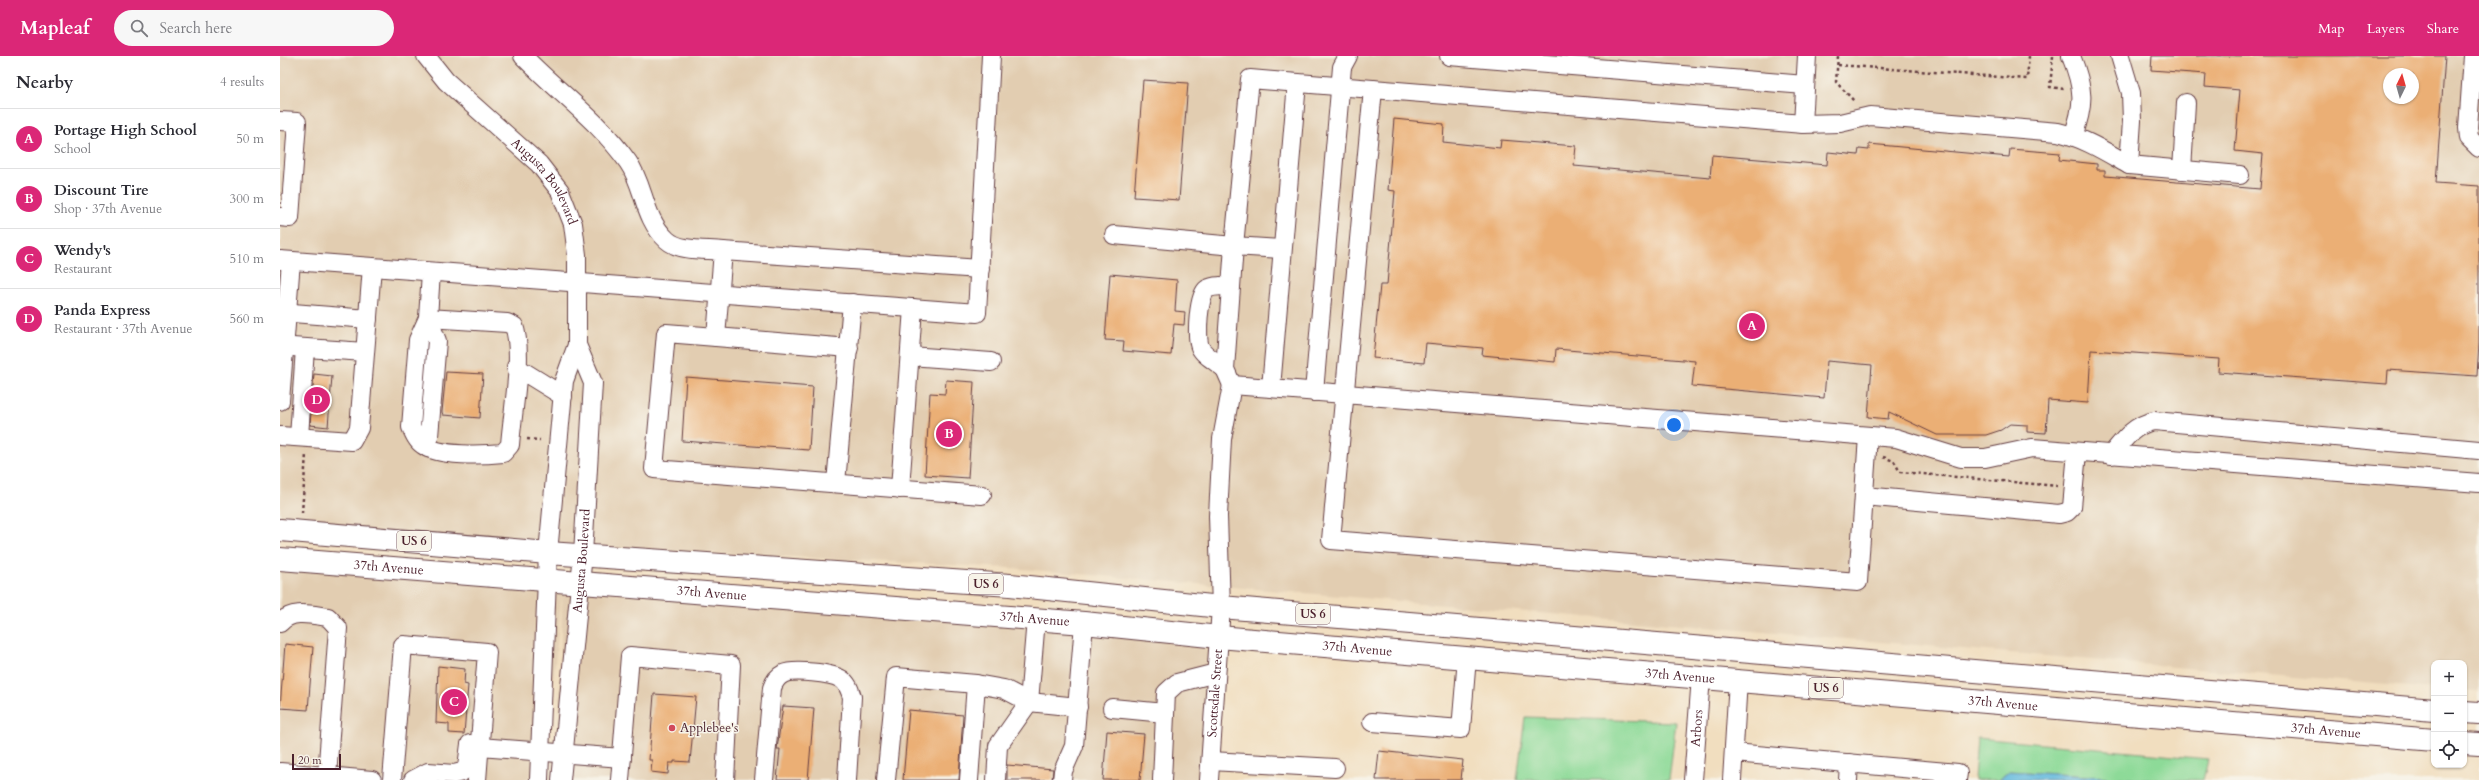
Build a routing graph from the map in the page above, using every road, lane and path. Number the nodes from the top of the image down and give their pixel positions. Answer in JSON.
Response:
{"nodes":[{"id":1,"x":426,"y":56,"type":"edge"},
{"id":2,"x":523,"y":56,"type":"edge"},
{"id":3,"x":991,"y":56,"type":"edge"},
{"id":4,"x":1348,"y":56,"type":"edge"},
{"id":5,"x":1449,"y":56,"type":"edge"},
{"id":6,"x":1807,"y":56,"type":"edge"},
{"id":7,"x":1838,"y":56,"type":"edge"},
{"id":8,"x":2029,"y":56,"type":"edge"},
{"id":9,"x":2053,"y":56,"type":"edge"},
{"id":10,"x":2071,"y":56,"type":"edge"},
{"id":11,"x":2120,"y":56,"type":"edge"},
{"id":12,"x":2473,"y":56,"type":"edge"},
{"id":13,"x":1838,"y":65,"type":"junction"},
{"id":14,"x":1296,"y":83,"type":"junction"},
{"id":15,"x":1805,"y":85,"type":"junction"},
{"id":16,"x":1340,"y":86,"type":"junction"},
{"id":17,"x":1373,"y":89,"type":"junction"},
{"id":18,"x":2082,"y":91,"type":"junction"},
{"id":19,"x":2186,"y":103,"type":"dead end"},
{"id":20,"x":1870,"y":116,"type":"junction"},
{"id":21,"x":280,"y":121,"type":"edge"},
{"id":22,"x":1803,"y":124,"type":"junction"},
{"id":23,"x":2073,"y":136,"type":"junction"},
{"id":24,"x":2479,"y":148,"type":"edge"},
{"id":25,"x":2129,"y":165,"type":"junction"},
{"id":26,"x":2182,"y":170,"type":"junction"},
{"id":27,"x":2240,"y":175,"type":"dead end"},
{"id":28,"x":280,"y":217,"type":"edge"},
{"id":29,"x":1114,"y":234,"type":"dead end"},
{"id":30,"x":1234,"y":246,"type":"junction"},
{"id":31,"x":1282,"y":250,"type":"junction"},
{"id":32,"x":723,"y":251,"type":"junction"},
{"id":33,"x":286,"y":261,"type":"edge"},
{"id":34,"x":372,"y":267,"type":"junction"},
{"id":35,"x":980,"y":269,"type":"junction"},
{"id":36,"x":431,"y":272,"type":"junction"},
{"id":37,"x":577,"y":283,"type":"junction"},
{"id":38,"x":1231,"y":287,"type":"junction"},
{"id":39,"x":719,"y":293,"type":"junction"},
{"id":40,"x":852,"y":303,"type":"junction"},
{"id":41,"x":913,"y":308,"type":"junction"},
{"id":42,"x":284,"y":312,"type":"edge"},
{"id":43,"x":428,"y":318,"type":"junction"},
{"id":44,"x":368,"y":319,"type":"junction"},
{"id":45,"x":716,"y":337,"type":"junction"},
{"id":46,"x":577,"y":345,"type":"junction"},
{"id":47,"x":284,"y":346,"type":"junction"},
{"id":48,"x":305,"y":348,"type":"junction"},
{"id":49,"x":849,"y":348,"type":"junction"},
{"id":50,"x":365,"y":352,"type":"junction"},
{"id":51,"x":910,"y":356,"type":"junction"},
{"id":52,"x":991,"y":362,"type":"dead end"},
{"id":53,"x":516,"y":368,"type":"junction"},
{"id":54,"x":1229,"y":377,"type":"junction"},
{"id":55,"x":1271,"y":388,"type":"junction"},
{"id":56,"x":1314,"y":392,"type":"junction"},
{"id":57,"x":1343,"y":394,"type":"junction"},
{"id":58,"x":563,"y":396,"type":"junction"},
{"id":59,"x":280,"y":401,"type":"edge"},
{"id":60,"x":280,"y":436,"type":"edge"},
{"id":61,"x":1868,"y":436,"type":"junction"},
{"id":62,"x":303,"y":438,"type":"junction"},
{"id":63,"x":2479,"y":450,"type":"edge"},
{"id":64,"x":2077,"y":452,"type":"junction"},
{"id":65,"x":2111,"y":455,"type":"junction"},
{"id":66,"x":836,"y":483,"type":"junction"},
{"id":67,"x":2479,"y":484,"type":"edge"},
{"id":68,"x":900,"y":489,"type":"junction"},
{"id":69,"x":982,"y":495,"type":"dead end"},
{"id":70,"x":1864,"y":496,"type":"junction"},
{"id":71,"x":301,"y":516,"type":"dead end"},
{"id":72,"x":280,"y":530,"type":"edge"},
{"id":73,"x":548,"y":552,"type":"junction"},
{"id":74,"x":583,"y":554,"type":"junction"},
{"id":75,"x":280,"y":559,"type":"edge"},
{"id":76,"x":547,"y":579,"type":"junction"},
{"id":77,"x":580,"y":582,"type":"junction"},
{"id":78,"x":1221,"y":607,"type":"junction"},
{"id":79,"x":1036,"y":619,"type":"junction"},
{"id":80,"x":280,"y":623,"type":"edge"},
{"id":81,"x":1084,"y":623,"type":"junction"},
{"id":82,"x":1219,"y":637,"type":"junction"},
{"id":83,"x":1467,"y":658,"type":"junction"},
{"id":84,"x":1216,"y":673,"type":"junction"},
{"id":85,"x":485,"y":675,"type":"junction"},
{"id":86,"x":1701,"y":677,"type":"junction"},
{"id":87,"x":1738,"y":680,"type":"junction"},
{"id":88,"x":976,"y":684,"type":"junction"},
{"id":89,"x":1029,"y":702,"type":"junction"},
{"id":90,"x":1078,"y":707,"type":"junction"},
{"id":91,"x":1112,"y":708,"type":"dead end"},
{"id":92,"x":2431,"y":710,"type":"edge"},
{"id":93,"x":2467,"y":712,"type":"edge"},
{"id":94,"x":1165,"y":713,"type":"junction"},
{"id":95,"x":2479,"y":713,"type":"edge"},
{"id":96,"x":1372,"y":722,"type":"dead end"},
{"id":97,"x":850,"y":738,"type":"junction"},
{"id":98,"x":2431,"y":740,"type":"edge"},
{"id":99,"x":2467,"y":743,"type":"edge"},
{"id":100,"x":2479,"y":744,"type":"edge"},
{"id":101,"x":480,"y":747,"type":"junction"},
{"id":102,"x":541,"y":752,"type":"junction"},
{"id":103,"x":1734,"y":752,"type":"junction"},
{"id":104,"x":564,"y":754,"type":"junction"},
{"id":105,"x":622,"y":758,"type":"junction"},
{"id":106,"x":1211,"y":761,"type":"junction"},
{"id":107,"x":1335,"y":768,"type":"dead end"},
{"id":108,"x":1848,"y":771,"type":"edge"},
{"id":109,"x":280,"y":772,"type":"edge"},
{"id":110,"x":327,"y":776,"type":"junction"},
{"id":111,"x":348,"y":779,"type":"edge"},
{"id":112,"x":372,"y":780,"type":"edge"},
{"id":113,"x":392,"y":780,"type":"edge"},
{"id":114,"x":413,"y":780,"type":"edge"},
{"id":115,"x":477,"y":780,"type":"edge"},
{"id":116,"x":540,"y":780,"type":"edge"},
{"id":117,"x":561,"y":780,"type":"edge"},
{"id":118,"x":620,"y":780,"type":"edge"},
{"id":119,"x":725,"y":780,"type":"edge"},
{"id":120,"x":764,"y":780,"type":"edge"},
{"id":121,"x":771,"y":780,"type":"edge"},
{"id":122,"x":847,"y":780,"type":"edge"},
{"id":123,"x":886,"y":780,"type":"edge"},
{"id":124,"x":969,"y":780,"type":"edge"},
{"id":125,"x":996,"y":780,"type":"edge"},
{"id":126,"x":1062,"y":780,"type":"edge"},
{"id":127,"x":1162,"y":780,"type":"edge"},
{"id":128,"x":1209,"y":780,"type":"edge"},
{"id":129,"x":1693,"y":780,"type":"edge"},
{"id":130,"x":1732,"y":780,"type":"edge"},
{"id":131,"x":1957,"y":780,"type":"edge"}],
"edges":[{"from":1,"to":37,"type":"street","name":"Augusta Boulevard"},
{"from":2,"to":32,"type":"street"},
{"from":3,"to":35,"type":"street"},
{"from":4,"to":16,"type":"street"},
{"from":5,"to":15,"type":"street"},
{"from":6,"to":15,"type":"street"},
{"from":7,"to":13,"type":"path"},
{"from":8,"to":13,"type":"path"},
{"from":9,"to":18,"type":"path"},
{"from":10,"to":18,"type":"street"},
{"from":11,"to":25,"type":"street"},
{"from":12,"to":24,"type":"street"},
{"from":13,"to":20,"type":"path"},
{"from":14,"to":16,"type":"street"},
{"from":14,"to":30,"type":"street","name":"Scottsdale Street"},
{"from":14,"to":31,"type":"street"},
{"from":15,"to":22,"type":"street"},
{"from":16,"to":17,"type":"street"},
{"from":16,"to":56,"type":"street"},
{"from":17,"to":22,"type":"street"},
{"from":17,"to":57,"type":"street"},
{"from":18,"to":23,"type":"street"},
{"from":19,"to":26,"type":"street"},
{"from":20,"to":22,"type":"street"},
{"from":20,"to":23,"type":"street"},
{"from":21,"to":28,"type":"street"},
{"from":23,"to":25,"type":"street"},
{"from":25,"to":26,"type":"street"},
{"from":26,"to":27,"type":"street"},
{"from":29,"to":30,"type":"street"},
{"from":30,"to":31,"type":"street"},
{"from":30,"to":38,"type":"street","name":"Scottsdale Street"},
{"from":31,"to":55,"type":"street"},
{"from":32,"to":35,"type":"street"},
{"from":32,"to":39,"type":"street"},
{"from":33,"to":34,"type":"street"},
{"from":33,"to":42,"type":"street"},
{"from":34,"to":36,"type":"street"},
{"from":34,"to":44,"type":"street"},
{"from":35,"to":41,"type":"street"},
{"from":36,"to":37,"type":"street"},
{"from":36,"to":43,"type":"street"},
{"from":37,"to":39,"type":"street"},
{"from":37,"to":46,"type":"street","name":"Augusta Boulevard"},
{"from":38,"to":54,"type":"street","name":"Scottsdale Street"},
{"from":38,"to":54,"type":"street"},
{"from":39,"to":40,"type":"street"},
{"from":39,"to":45,"type":"street"},
{"from":40,"to":41,"type":"street"},
{"from":40,"to":49,"type":"street"},
{"from":41,"to":51,"type":"street"},
{"from":42,"to":44,"type":"street"},
{"from":42,"to":47,"type":"street"},
{"from":43,"to":53,"type":"street"},
{"from":43,"to":53,"type":"street"},
{"from":44,"to":50,"type":"street"},
{"from":45,"to":49,"type":"street"},
{"from":45,"to":66,"type":"street"},
{"from":46,"to":58,"type":"street","name":"Augusta Boulevard"},
{"from":46,"to":74,"type":"street","name":"Augusta Boulevard"},
{"from":47,"to":48,"type":"street"},
{"from":47,"to":59,"type":"street"},
{"from":48,"to":50,"type":"street"},
{"from":48,"to":62,"type":"street"},
{"from":49,"to":66,"type":"street"},
{"from":50,"to":62,"type":"street"},
{"from":51,"to":52,"type":"street"},
{"from":51,"to":68,"type":"street"},
{"from":53,"to":58,"type":"street"},
{"from":54,"to":55,"type":"street"},
{"from":54,"to":78,"type":"street","name":"Scottsdale Street"},
{"from":55,"to":56,"type":"street"},
{"from":56,"to":57,"type":"street"},
{"from":57,"to":61,"type":"street"},
{"from":57,"to":70,"type":"street"},
{"from":58,"to":73,"type":"street","name":"Augusta Boulevard"},
{"from":60,"to":62,"type":"street"},
{"from":61,"to":64,"type":"street"},
{"from":61,"to":70,"type":"street"},
{"from":62,"to":71,"type":"path"},
{"from":63,"to":65,"type":"street"},
{"from":64,"to":65,"type":"street"},
{"from":64,"to":70,"type":"street"},
{"from":65,"to":67,"type":"street"},
{"from":66,"to":68,"type":"street"},
{"from":68,"to":69,"type":"street"},
{"from":72,"to":73,"type":"main road","name":"37th Avenue","number":"US 6"},
{"from":73,"to":74,"type":"main road","name":"37th Avenue","number":"US 6"},
{"from":73,"to":76,"type":"street","name":"Augusta Boulevard"},
{"from":74,"to":77,"type":"street","name":"Augusta Boulevard"},
{"from":74,"to":78,"type":"main road","name":"37th Avenue","number":"US 6"},
{"from":75,"to":76,"type":"main road","name":"37th Avenue","number":"US 6"},
{"from":76,"to":77,"type":"main road","name":"37th Avenue","number":"US 6"},
{"from":76,"to":102,"type":"street","name":"Augusta Boulevard"},
{"from":77,"to":79,"type":"main road","name":"37th Avenue","number":"US 6"},
{"from":77,"to":104,"type":"street","name":"Augusta Boulevard"},
{"from":78,"to":82,"type":"street","name":"Scottsdale Street"},
{"from":78,"to":92,"type":"main road","name":"37th Avenue","number":"US 6"},
{"from":79,"to":81,"type":"main road","name":"37th Avenue","number":"US 6"},
{"from":79,"to":89,"type":"street"},
{"from":80,"to":110,"type":"street"},
{"from":81,"to":82,"type":"main road","name":"37th Avenue","number":"US 6"},
{"from":81,"to":90,"type":"street"},
{"from":82,"to":83,"type":"main road","name":"37th Avenue","number":"US 6"},
{"from":82,"to":84,"type":"street","name":"Scottsdale Street"},
{"from":83,"to":86,"type":"main road","name":"37th Avenue","number":"US 6"},
{"from":83,"to":96,"type":"street"},
{"from":84,"to":94,"type":"street"},
{"from":84,"to":106,"type":"street","name":"Scottsdale Street"},
{"from":85,"to":101,"type":"street"},
{"from":85,"to":113,"type":"street"},
{"from":85,"to":114,"type":"street"},
{"from":86,"to":87,"type":"main road","name":"37th Avenue","number":"US 6"},
{"from":86,"to":129,"type":"street","name":"Arbors"},
{"from":87,"to":98,"type":"main road","name":"37th Avenue","number":"US 6"},
{"from":87,"to":103,"type":"street"},
{"from":88,"to":89,"type":"street"},
{"from":88,"to":123,"type":"street"},
{"from":88,"to":124,"type":"street"},
{"from":89,"to":90,"type":"street"},
{"from":89,"to":125,"type":"street"},
{"from":90,"to":126,"type":"street"},
{"from":91,"to":94,"type":"street"},
{"from":93,"to":95,"type":"main road"},
{"from":94,"to":127,"type":"street"},
{"from":97,"to":120,"type":"street"},
{"from":97,"to":121,"type":"street"},
{"from":97,"to":122,"type":"street"},
{"from":99,"to":100,"type":"main road"},
{"from":101,"to":102,"type":"street"},
{"from":101,"to":115,"type":"street"},
{"from":102,"to":104,"type":"street"},
{"from":102,"to":116,"type":"street","name":"Augusta Boulevard"},
{"from":103,"to":108,"type":"street"},
{"from":103,"to":130,"type":"street"},
{"from":104,"to":105,"type":"street"},
{"from":104,"to":117,"type":"street","name":"Augusta Boulevard"},
{"from":105,"to":118,"type":"street"},
{"from":105,"to":119,"type":"street"},
{"from":106,"to":107,"type":"street"},
{"from":106,"to":128,"type":"street","name":"Scottsdale Street"},
{"from":108,"to":131,"type":"street"},
{"from":109,"to":110,"type":"street"},
{"from":110,"to":111,"type":"street"},
{"from":111,"to":112,"type":"street"}]}
